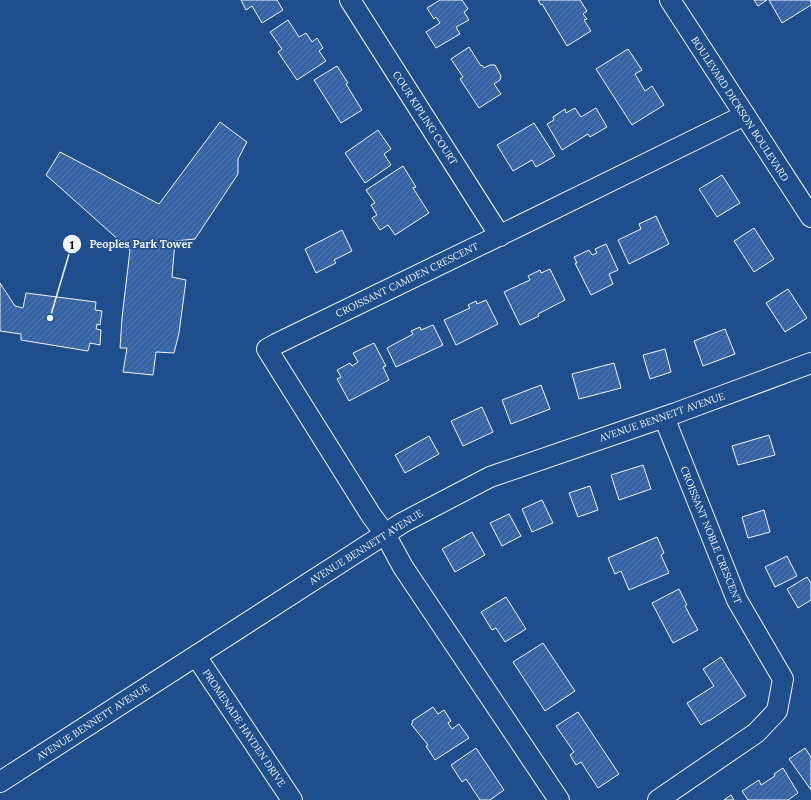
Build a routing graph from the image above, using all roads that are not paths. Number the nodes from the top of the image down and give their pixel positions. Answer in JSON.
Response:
{"nodes":[{"id":1,"x":350,"y":0,"type":"edge"},
{"id":2,"x":670,"y":0,"type":"edge"},
{"id":3,"x":745,"y":115,"type":"junction"},
{"id":4,"x":811,"y":217,"type":"edge"},
{"id":5,"x":500,"y":236,"type":"junction"},
{"id":6,"x":811,"y":363,"type":"edge"},
{"id":7,"x":664,"y":417,"type":"junction"},
{"id":8,"x":385,"y":534,"type":"junction"},
{"id":9,"x":196,"y":656,"type":"junction"},
{"id":10,"x":0,"y":782,"type":"edge"},
{"id":11,"x":292,"y":800,"type":"edge"},
{"id":12,"x":559,"y":800,"type":"edge"},
{"id":13,"x":658,"y":800,"type":"edge"}],
"edges":[{"from":1,"to":5,"type":"street","name":"COUR KIPLING COURT"},
{"from":2,"to":3,"type":"street","name":"BOULEVARD DICKSON BOULEVARD"},
{"from":3,"to":4,"type":"street","name":"BOULEVARD DICKSON BOULEVARD"},
{"from":3,"to":5,"type":"street","name":"CROISSANT CAMDEN CRESCENT"},
{"from":5,"to":8,"type":"street","name":"CROISSANT CAMDEN CRESCENT"},
{"from":6,"to":7,"type":"street","name":"AVENUE BENNETT AVENUE"},
{"from":7,"to":8,"type":"street","name":"AVENUE BENNETT AVENUE"},
{"from":7,"to":13,"type":"street","name":"CROISSANT NOBLE CRESCENT"},
{"from":8,"to":9,"type":"street","name":"AVENUE BENNETT AVENUE"},
{"from":8,"to":12,"type":"street"},
{"from":9,"to":10,"type":"street","name":"AVENUE BENNETT AVENUE"},
{"from":9,"to":11,"type":"street","name":"PROMENADE HAYDEN DRIVE"}]}
